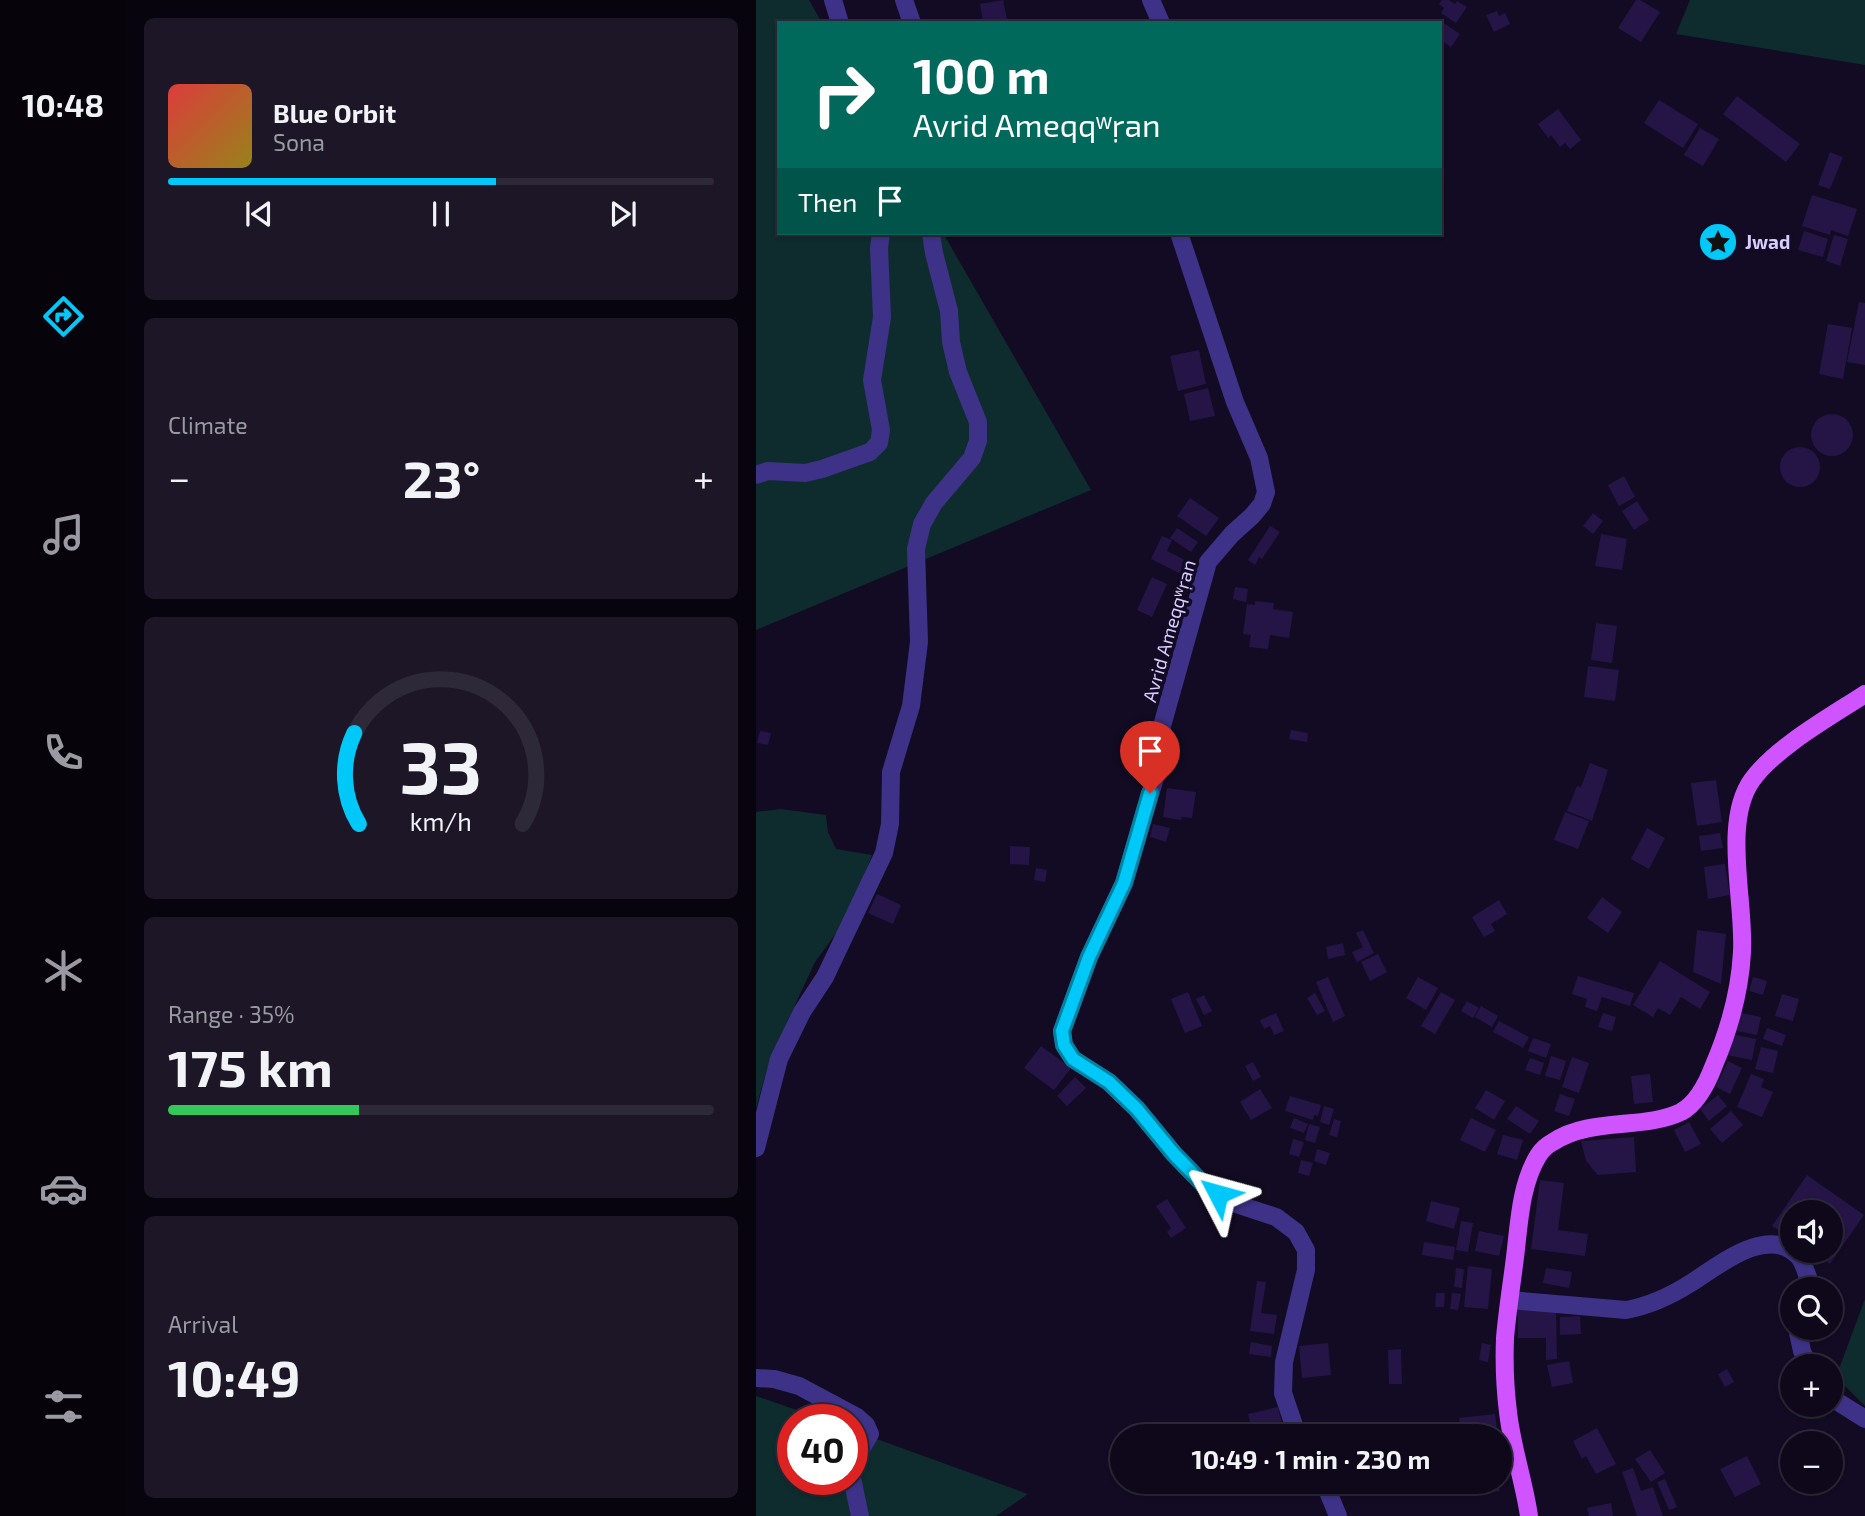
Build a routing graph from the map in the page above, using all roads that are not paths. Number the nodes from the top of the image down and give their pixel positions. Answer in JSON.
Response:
{"nodes":[{"id":1,"x":833,"y":0,"type":"edge"},
{"id":2,"x":904,"y":0,"type":"edge"},
{"id":3,"x":1151,"y":0,"type":"edge"},
{"id":4,"x":839,"y":21,"type":"edge"},
{"id":5,"x":911,"y":21,"type":"edge"},
{"id":6,"x":1160,"y":21,"type":"edge"},
{"id":7,"x":881,"y":235,"type":"edge"},
{"id":8,"x":931,"y":235,"type":"edge"},
{"id":9,"x":1180,"y":235,"type":"edge"},
{"id":10,"x":756,"y":475,"type":"edge"},
{"id":11,"x":1865,"y":694,"type":"edge"},
{"id":12,"x":756,"y":1148,"type":"edge"},
{"id":13,"x":1808,"y":1277,"type":"edge"},
{"id":14,"x":1510,"y":1300,"type":"junction"},
{"id":15,"x":756,"y":1378,"type":"edge"},
{"id":16,"x":834,"y":1404,"type":"edge"},
{"id":17,"x":1843,"y":1405,"type":"edge"},
{"id":18,"x":1865,"y":1419,"type":"edge"},
{"id":19,"x":1294,"y":1424,"type":"edge"},
{"id":20,"x":1329,"y":1494,"type":"edge"},
{"id":21,"x":856,"y":1495,"type":"edge"},
{"id":22,"x":860,"y":1516,"type":"edge"},
{"id":23,"x":1338,"y":1516,"type":"edge"},
{"id":24,"x":1529,"y":1516,"type":"edge"}],
"edges":[{"from":1,"to":4,"type":"street"},
{"from":2,"to":5,"type":"street"},
{"from":3,"to":6,"type":"street"},
{"from":7,"to":10,"type":"street"},
{"from":8,"to":12,"type":"street"},
{"from":9,"to":19,"type":"street","name":"Avrid Ameqqʷṛan"},
{"from":11,"to":14,"type":"main road"},
{"from":13,"to":14,"type":"street"},
{"from":14,"to":24,"type":"main road"},
{"from":15,"to":16,"type":"street"},
{"from":17,"to":18,"type":"street"},
{"from":20,"to":23,"type":"street"},
{"from":21,"to":22,"type":"street"}]}
